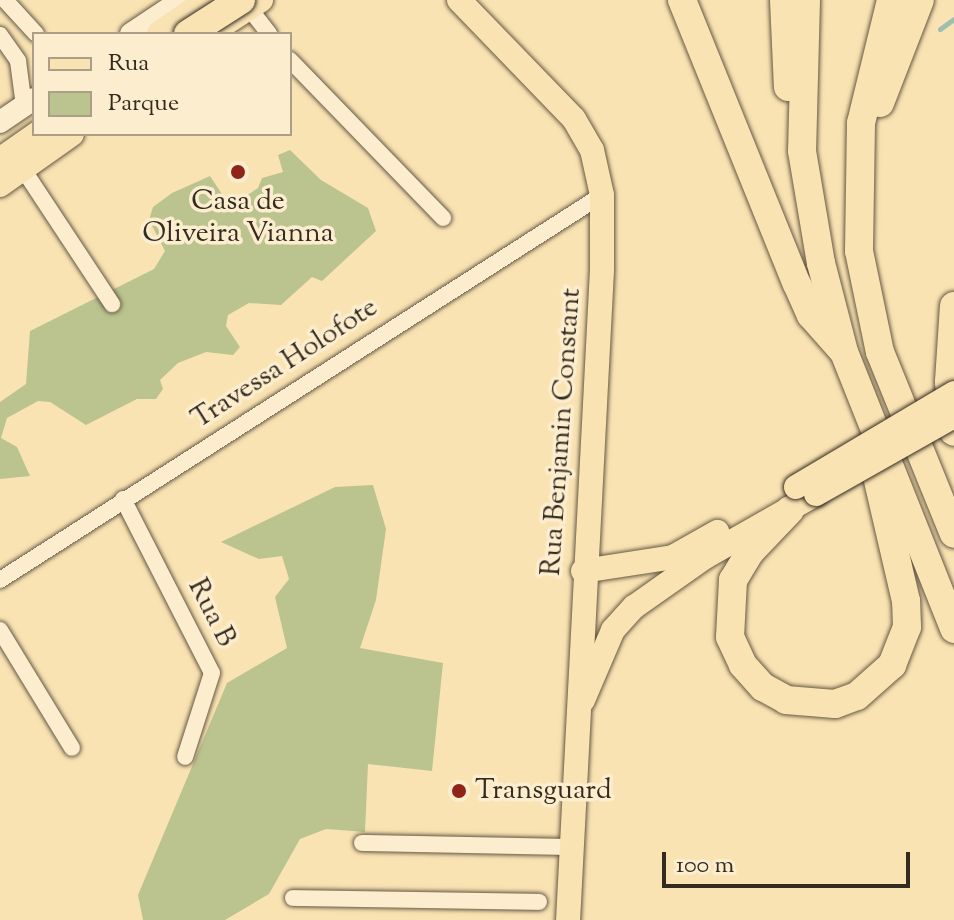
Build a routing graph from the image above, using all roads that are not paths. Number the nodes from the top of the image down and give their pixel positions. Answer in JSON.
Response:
{"nodes":[{"id":1,"x":5,"y":0,"type":"edge"},
{"id":2,"x":182,"y":0,"type":"edge"},
{"id":3,"x":211,"y":0,"type":"edge"},
{"id":4,"x":459,"y":0,"type":"edge"},
{"id":5,"x":682,"y":0,"type":"edge"},
{"id":6,"x":784,"y":0,"type":"edge"},
{"id":7,"x":806,"y":0,"type":"edge"},
{"id":8,"x":891,"y":0,"type":"edge"},
{"id":9,"x":920,"y":0,"type":"edge"},
{"id":10,"x":247,"y":2,"type":"edge"},
{"id":11,"x":218,"y":30,"type":"edge"},
{"id":12,"x":34,"y":32,"type":"edge"},
{"id":13,"x":134,"y":32,"type":"edge"},
{"id":14,"x":164,"y":32,"type":"edge"},
{"id":15,"x":192,"y":32,"type":"edge"},
{"id":16,"x":268,"y":32,"type":"edge"},
{"id":17,"x":0,"y":35,"type":"edge"},
{"id":18,"x":292,"y":62,"type":"edge"},
{"id":19,"x":31,"y":109,"type":"edge"},
{"id":20,"x":0,"y":122,"type":"edge"},
{"id":21,"x":38,"y":136,"type":"edge"},
{"id":22,"x":68,"y":136,"type":"edge"},
{"id":23,"x":0,"y":144,"type":"edge"},
{"id":24,"x":802,"y":151,"type":"junction"},
{"id":25,"x":12,"y":165,"type":"edge"},
{"id":26,"x":859,"y":165,"type":"junction"},
{"id":27,"x":0,"y":185,"type":"edge"},
{"id":28,"x":602,"y":195,"type":"junction"},
{"id":29,"x":443,"y":218,"type":"dead end"},
{"id":30,"x":112,"y":304,"type":"dead end"},
{"id":31,"x":954,"y":306,"type":"edge"},
{"id":32,"x":844,"y":352,"type":"junction"},
{"id":33,"x":951,"y":387,"type":"edge"},
{"id":34,"x":866,"y":410,"type":"junction"},
{"id":35,"x":954,"y":416,"type":"edge"},
{"id":36,"x":954,"y":432,"type":"edge"},
{"id":37,"x":801,"y":497,"type":"junction"},
{"id":38,"x":123,"y":499,"type":"junction"},
{"id":39,"x":954,"y":534,"type":"edge"},
{"id":40,"x":583,"y":571,"type":"junction"},
{"id":41,"x":0,"y":580,"type":"edge"},
{"id":42,"x":581,"y":601,"type":"junction"},
{"id":43,"x":621,"y":620,"type":"junction"},
{"id":44,"x":954,"y":629,"type":"edge"},
{"id":45,"x":0,"y":630,"type":"edge"},
{"id":46,"x":578,"y":710,"type":"junction"},
{"id":47,"x":72,"y":748,"type":"dead end"},
{"id":48,"x":185,"y":757,"type":"dead end"},
{"id":49,"x":362,"y":843,"type":"dead end"},
{"id":50,"x":573,"y":847,"type":"junction"},
{"id":51,"x":293,"y":898,"type":"dead end"},
{"id":52,"x":417,"y":901,"type":"junction"},
{"id":53,"x":539,"y":902,"type":"dead end"},
{"id":54,"x":416,"y":920,"type":"edge"},
{"id":55,"x":568,"y":920,"type":"edge"}],
"edges":[{"from":1,"to":12,"type":"street"},
{"from":2,"to":13,"type":"main road"},
{"from":3,"to":14,"type":"highway"},
{"from":4,"to":28,"type":"main road","name":"Rua Benjamin Constant"},
{"from":5,"to":32,"type":"highway"},
{"from":6,"to":24,"type":"highway"},
{"from":7,"to":24,"type":"highway"},
{"from":8,"to":26,"type":"highway"},
{"from":9,"to":26,"type":"highway"},
{"from":10,"to":11,"type":"main road"},
{"from":10,"to":15,"type":"highway","bridge":true},
{"from":10,"to":16,"type":"street"},
{"from":17,"to":19,"type":"street"},
{"from":18,"to":29,"type":"street"},
{"from":19,"to":20,"type":"main road"},
{"from":19,"to":23,"type":"highway"},
{"from":21,"to":25,"type":"highway"},
{"from":22,"to":25,"type":"main road"},
{"from":24,"to":32,"type":"highway"},
{"from":25,"to":27,"type":"main road"},
{"from":25,"to":30,"type":"street"},
{"from":26,"to":39,"type":"highway"},
{"from":28,"to":38,"type":"street","name":"Travessa Holofote"},
{"from":28,"to":40,"type":"main road","name":"Rua Benjamin Constant"},
{"from":31,"to":33,"type":"highway"},
{"from":32,"to":34,"type":"highway"},
{"from":33,"to":36,"type":"highway"},
{"from":33,"to":37,"type":"main road","bridge":true},
{"from":34,"to":37,"type":"highway"},
{"from":34,"to":44,"type":"highway"},
{"from":35,"to":37,"type":"main road","bridge":true},
{"from":37,"to":40,"type":"main road"},
{"from":37,"to":43,"type":"main road"},
{"from":38,"to":41,"type":"street","name":"Travessa Holofote"},
{"from":38,"to":48,"type":"street","name":"Rua B"},
{"from":40,"to":42,"type":"main road","name":"Rua Benjamin Constant"},
{"from":42,"to":43,"type":"main road"},
{"from":42,"to":46,"type":"main road","name":"Rua Benjamin Constant"},
{"from":43,"to":46,"type":"main road"},
{"from":45,"to":47,"type":"street"},
{"from":46,"to":50,"type":"main road","name":"Rua Benjamin Constant"},
{"from":49,"to":50,"type":"street"},
{"from":50,"to":55,"type":"main road","name":"Rua Benjamin Constant"},
{"from":51,"to":52,"type":"street"},
{"from":52,"to":53,"type":"street"},
{"from":52,"to":54,"type":"street"}]}
